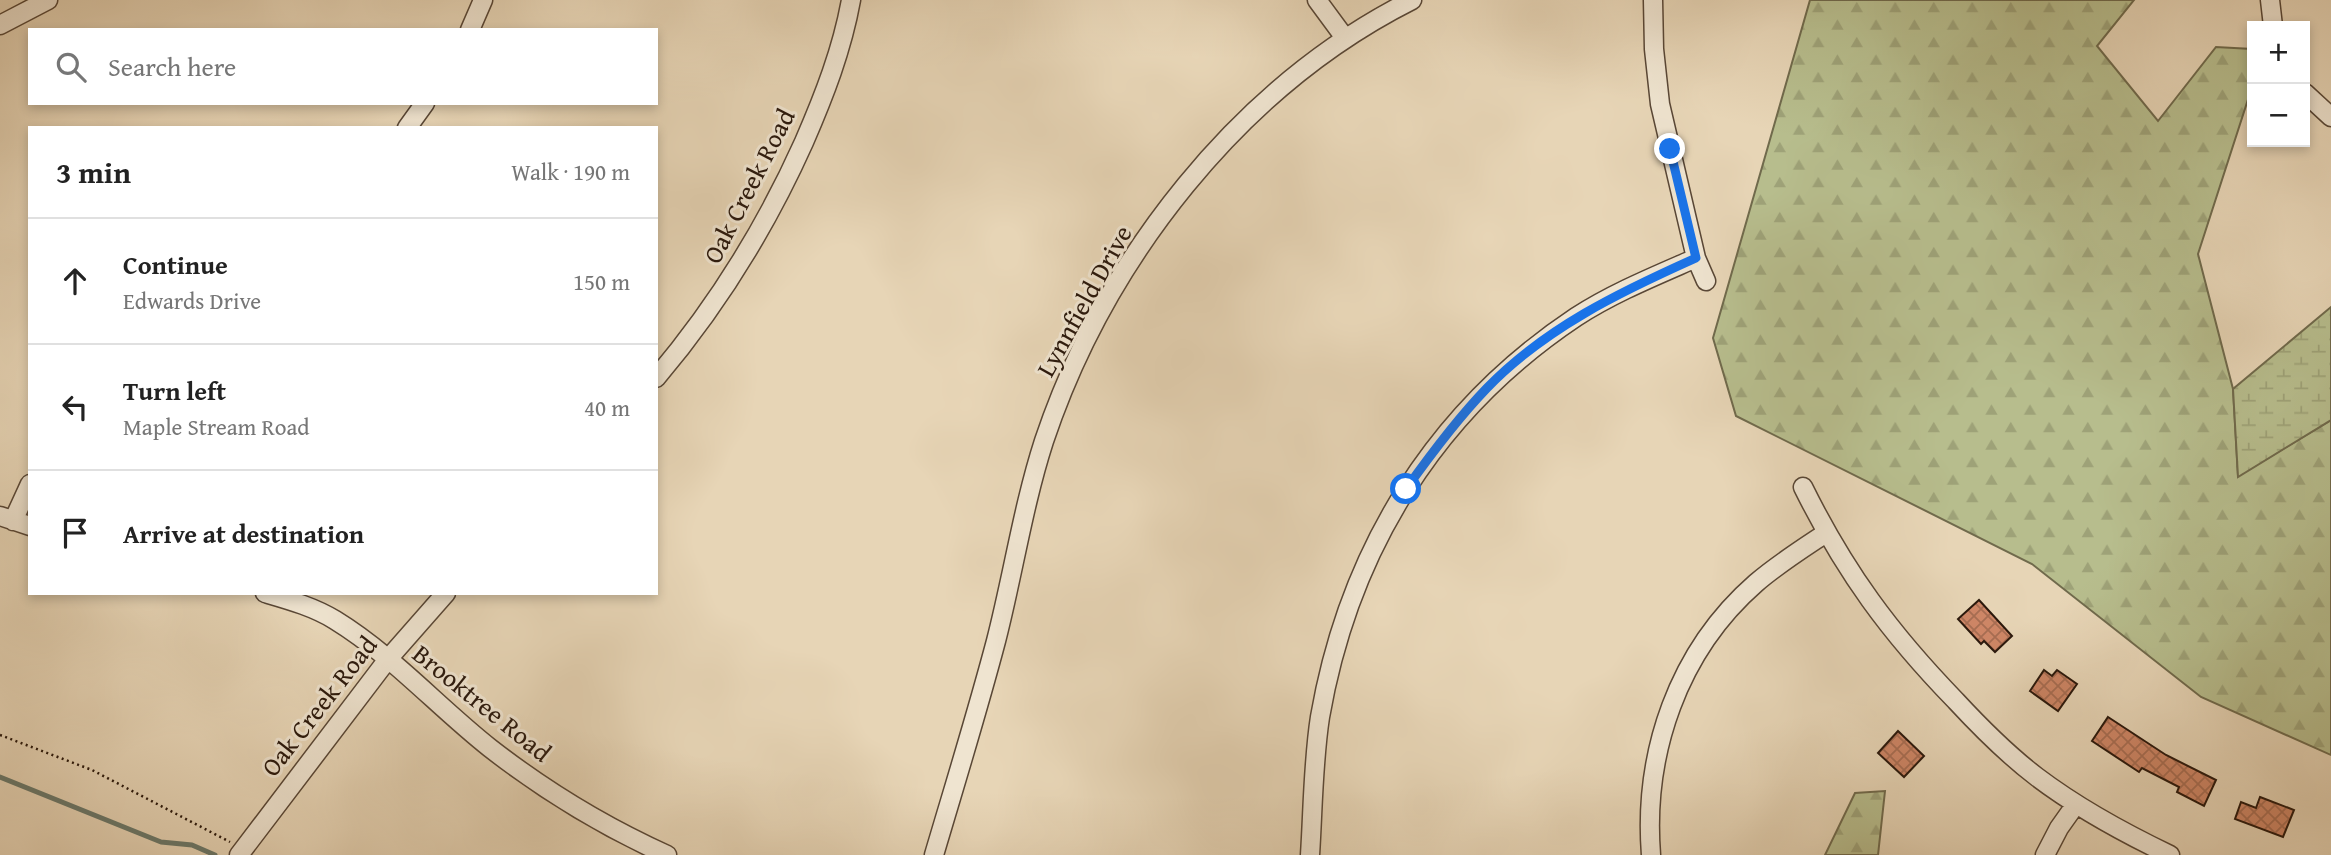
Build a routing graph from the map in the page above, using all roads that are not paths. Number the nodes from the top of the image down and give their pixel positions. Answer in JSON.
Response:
{"nodes":[{"id":1,"x":48,"y":0,"type":"edge"},
{"id":2,"x":483,"y":0,"type":"edge"},
{"id":3,"x":851,"y":0,"type":"edge"},
{"id":4,"x":1317,"y":0,"type":"edge"},
{"id":5,"x":1412,"y":0,"type":"edge"},
{"id":6,"x":1653,"y":0,"type":"edge"},
{"id":7,"x":2270,"y":0,"type":"edge"},
{"id":8,"x":2272,"y":21,"type":"edge"},
{"id":9,"x":0,"y":24,"type":"edge"},
{"id":10,"x":471,"y":28,"type":"edge"},
{"id":11,"x":1345,"y":38,"type":"junction"},
{"id":12,"x":2310,"y":98,"type":"edge"},
{"id":13,"x":424,"y":105,"type":"edge"},
{"id":14,"x":2331,"y":117,"type":"edge"},
{"id":15,"x":408,"y":126,"type":"edge"},
{"id":16,"x":1696,"y":258,"type":"junction"},
{"id":17,"x":1706,"y":281,"type":"dead end"},
{"id":18,"x":658,"y":376,"type":"edge"},
{"id":19,"x":1803,"y":487,"type":"dead end"},
{"id":20,"x":28,"y":489,"type":"edge"},
{"id":21,"x":14,"y":521,"type":"edge"},
{"id":22,"x":1826,"y":533,"type":"junction"},
{"id":23,"x":272,"y":595,"type":"edge"},
{"id":24,"x":444,"y":595,"type":"edge"},
{"id":25,"x":387,"y":659,"type":"junction"},
{"id":26,"x":2076,"y":804,"type":"junction"},
{"id":27,"x":241,"y":852,"type":"edge"},
{"id":28,"x":667,"y":855,"type":"edge"},
{"id":29,"x":934,"y":855,"type":"edge"},
{"id":30,"x":1310,"y":855,"type":"edge"},
{"id":31,"x":1651,"y":855,"type":"edge"},
{"id":32,"x":2045,"y":855,"type":"edge"},
{"id":33,"x":2170,"y":855,"type":"edge"}],
"edges":[{"from":1,"to":9,"type":"street"},
{"from":2,"to":10,"type":"street"},
{"from":3,"to":18,"type":"street","name":"Oak Creek Road"},
{"from":4,"to":11,"type":"street"},
{"from":5,"to":11,"type":"street","name":"Lynnfield Drive"},
{"from":6,"to":16,"type":"street"},
{"from":7,"to":8,"type":"street"},
{"from":11,"to":29,"type":"street","name":"Lynnfield Drive"},
{"from":12,"to":14,"type":"street"},
{"from":13,"to":15,"type":"street"},
{"from":16,"to":17,"type":"street"},
{"from":16,"to":30,"type":"street"},
{"from":19,"to":22,"type":"street"},
{"from":20,"to":21,"type":"street"},
{"from":22,"to":26,"type":"street"},
{"from":22,"to":31,"type":"street"},
{"from":23,"to":25,"type":"street","name":"Brooktree Road"},
{"from":24,"to":25,"type":"street","name":"Oak Creek Road"},
{"from":25,"to":27,"type":"street","name":"Oak Creek Road"},
{"from":25,"to":28,"type":"street","name":"Brooktree Road"},
{"from":26,"to":32,"type":"street"},
{"from":26,"to":33,"type":"street"}]}
